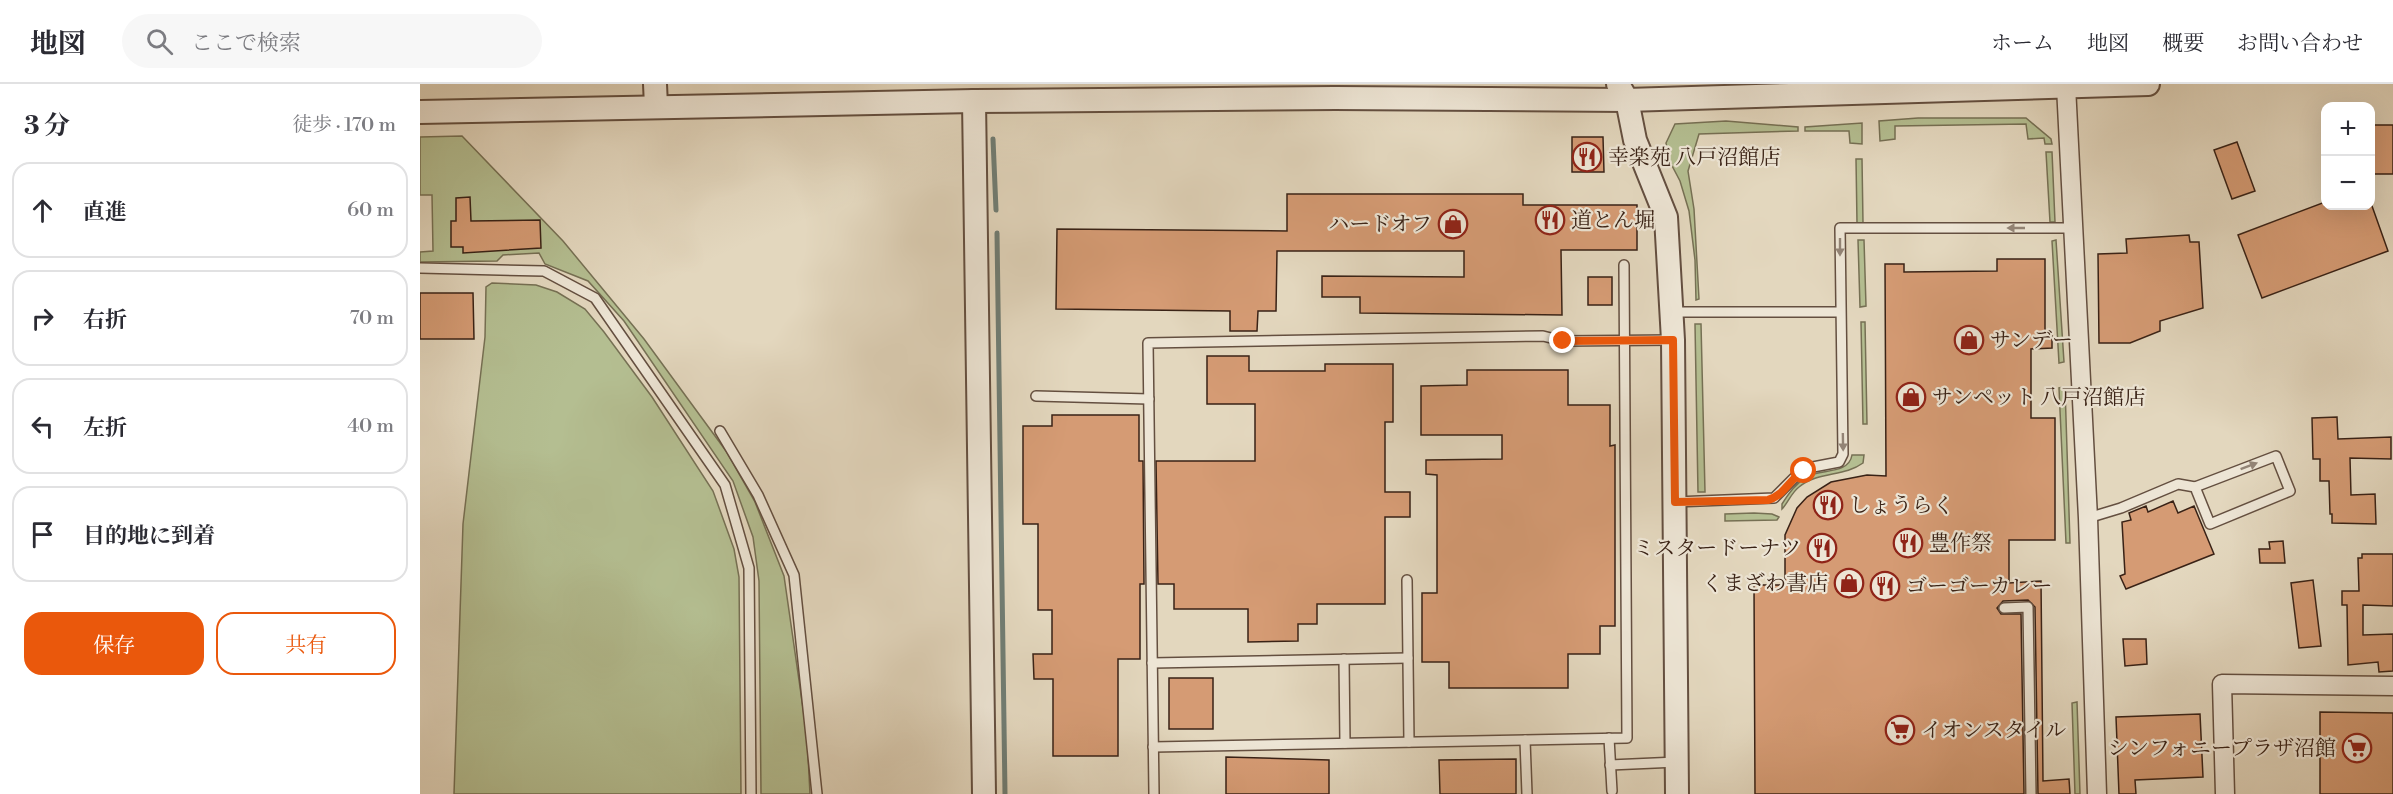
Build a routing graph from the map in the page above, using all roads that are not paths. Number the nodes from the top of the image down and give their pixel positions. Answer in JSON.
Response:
{"nodes":[{"id":1,"x":655,"y":84,"type":"edge"},
{"id":2,"x":2148,"y":84,"type":"edge"},
{"id":3,"x":2027,"y":86,"type":"edge"},
{"id":4,"x":2066,"y":86,"type":"junction"},
{"id":5,"x":1626,"y":89,"type":"edge"},
{"id":6,"x":1903,"y":89,"type":"edge"},
{"id":7,"x":1335,"y":91,"type":"edge"},
{"id":8,"x":974,"y":101,"type":"junction"},
{"id":9,"x":656,"y":106,"type":"junction"},
{"id":10,"x":420,"y":112,"type":"edge"},
{"id":11,"x":2074,"y":228,"type":"junction"},
{"id":12,"x":1624,"y":265,"type":"dead end"},
{"id":13,"x":420,"y":268,"type":"edge"},
{"id":14,"x":1672,"y":312,"type":"junction"},
{"id":15,"x":1840,"y":312,"type":"junction"},
{"id":16,"x":1623,"y":340,"type":"junction"},
{"id":17,"x":1673,"y":340,"type":"junction"},
{"id":18,"x":1036,"y":396,"type":"dead end"},
{"id":19,"x":1149,"y":399,"type":"junction"},
{"id":20,"x":720,"y":431,"type":"dead end"},
{"id":21,"x":2195,"y":488,"type":"junction"},
{"id":22,"x":1675,"y":502,"type":"junction"},
{"id":23,"x":2088,"y":518,"type":"junction"},
{"id":24,"x":1407,"y":580,"type":"dead end"},
{"id":25,"x":2004,"y":608,"type":"dead end"},
{"id":26,"x":1408,"y":658,"type":"junction"},
{"id":27,"x":1344,"y":659,"type":"junction"},
{"id":28,"x":1152,"y":663,"type":"junction"},
{"id":29,"x":2393,"y":686,"type":"edge"},
{"id":30,"x":1609,"y":738,"type":"junction"},
{"id":31,"x":1525,"y":740,"type":"junction"},
{"id":32,"x":1409,"y":742,"type":"junction"},
{"id":33,"x":1345,"y":743,"type":"junction"},
{"id":34,"x":1153,"y":747,"type":"junction"},
{"id":35,"x":1677,"y":762,"type":"junction"},
{"id":36,"x":1610,"y":765,"type":"junction"},
{"id":37,"x":1612,"y":791,"type":"dead end"},
{"id":38,"x":751,"y":794,"type":"edge"},
{"id":39,"x":817,"y":794,"type":"edge"},
{"id":40,"x":984,"y":794,"type":"edge"},
{"id":41,"x":1154,"y":794,"type":"edge"},
{"id":42,"x":1527,"y":794,"type":"edge"},
{"id":43,"x":1677,"y":794,"type":"edge"},
{"id":44,"x":2031,"y":794,"type":"edge"},
{"id":45,"x":2097,"y":794,"type":"edge"},
{"id":46,"x":2225,"y":794,"type":"edge"}],
"edges":[{"from":1,"to":9,"type":"street"},
{"from":2,"to":4,"type":"street"},
{"from":3,"to":4,"type":"street"},
{"from":3,"to":6,"type":"street"},
{"from":4,"to":11,"type":"street"},
{"from":5,"to":6,"type":"street"},
{"from":5,"to":7,"type":"street"},
{"from":5,"to":14,"type":"street"},
{"from":7,"to":8,"type":"street"},
{"from":8,"to":9,"type":"street"},
{"from":8,"to":40,"type":"street"},
{"from":9,"to":10,"type":"street"},
{"from":11,"to":15,"type":"lane","one_way":true},
{"from":11,"to":23,"type":"street"},
{"from":12,"to":16,"type":"lane"},
{"from":13,"to":38,"type":"lane"},
{"from":14,"to":15,"type":"lane"},
{"from":14,"to":17,"type":"street"},
{"from":15,"to":22,"type":"lane","one_way":true},
{"from":16,"to":17,"type":"lane"},
{"from":16,"to":19,"type":"lane"},
{"from":16,"to":30,"type":"lane"},
{"from":17,"to":22,"type":"street"},
{"from":18,"to":19,"type":"lane"},
{"from":19,"to":28,"type":"lane"},
{"from":20,"to":39,"type":"lane"},
{"from":21,"to":21,"type":"lane","one_way":true},
{"from":21,"to":23,"type":"lane"},
{"from":22,"to":35,"type":"street"},
{"from":23,"to":45,"type":"street"},
{"from":24,"to":26,"type":"lane"},
{"from":25,"to":44,"type":"lane"},
{"from":26,"to":27,"type":"lane"},
{"from":26,"to":32,"type":"lane"},
{"from":27,"to":28,"type":"lane"},
{"from":27,"to":33,"type":"lane"},
{"from":28,"to":34,"type":"lane"},
{"from":29,"to":46,"type":"street"},
{"from":30,"to":31,"type":"lane"},
{"from":30,"to":36,"type":"lane"},
{"from":31,"to":32,"type":"lane"},
{"from":31,"to":42,"type":"lane"},
{"from":32,"to":33,"type":"lane"},
{"from":33,"to":34,"type":"lane"},
{"from":34,"to":41,"type":"lane"},
{"from":35,"to":36,"type":"lane"},
{"from":35,"to":43,"type":"street"},
{"from":36,"to":37,"type":"lane"}]}
